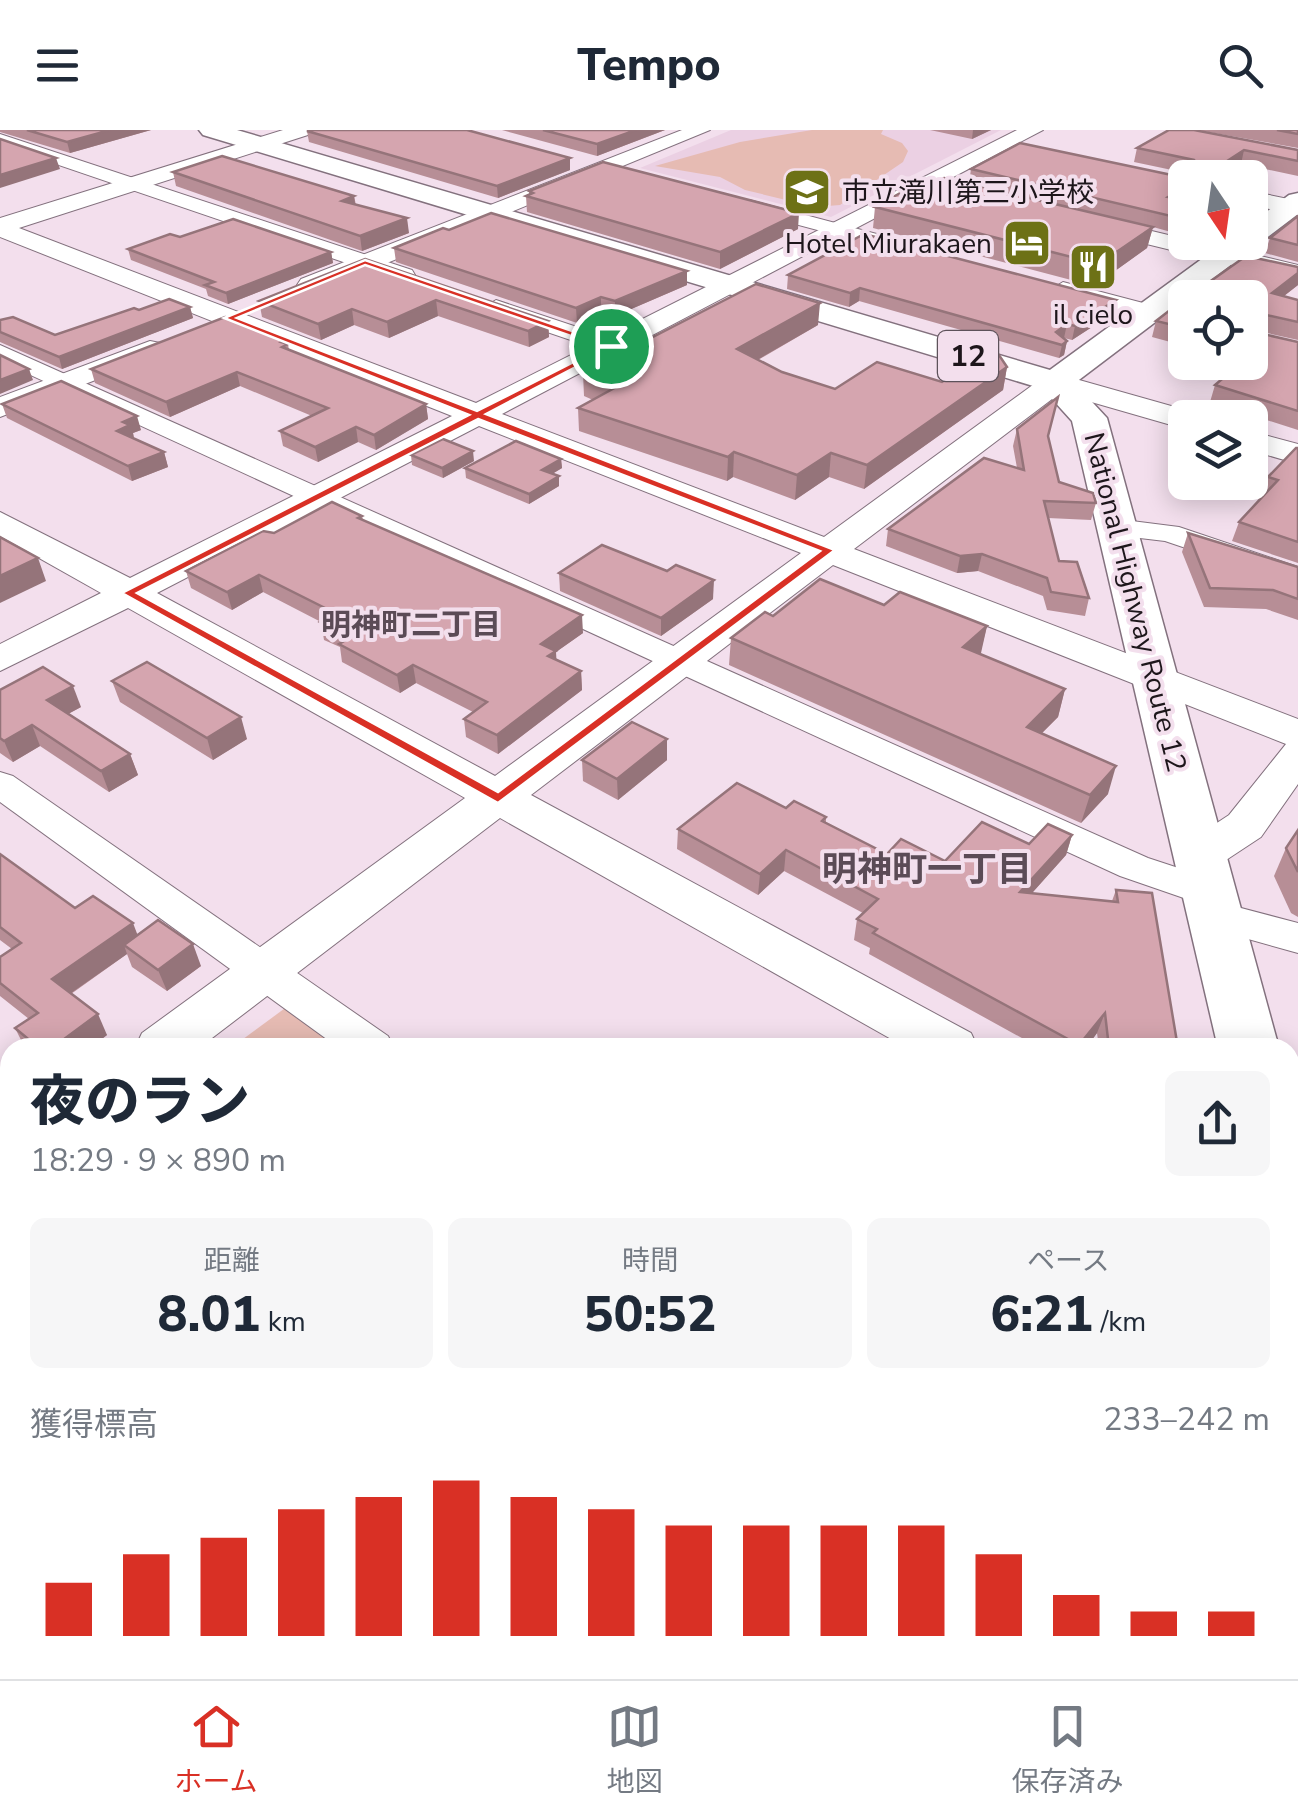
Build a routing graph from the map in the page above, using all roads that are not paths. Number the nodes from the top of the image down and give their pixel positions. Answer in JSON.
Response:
{"nodes":[{"id":1,"x":211,"y":130,"type":"edge"},
{"id":2,"x":304,"y":130,"type":"edge"},
{"id":3,"x":699,"y":130,"type":"edge"},
{"id":4,"x":1033,"y":130,"type":"edge"},
{"id":5,"x":0,"y":139,"type":"edge"},
{"id":6,"x":259,"y":144,"type":"junction"},
{"id":7,"x":1006,"y":144,"type":"junction"},
{"id":8,"x":1042,"y":152,"type":"edge"},
{"id":9,"x":569,"y":158,"type":"edge"},
{"id":10,"x":604,"y":168,"type":"junction"},
{"id":11,"x":640,"y":177,"type":"edge"},
{"id":12,"x":133,"y":184,"type":"junction"},
{"id":13,"x":926,"y":184,"type":"junction"},
{"id":14,"x":964,"y":193,"type":"edge"},
{"id":15,"x":730,"y":201,"type":"edge"},
{"id":16,"x":1268,"y":201,"type":"edge"},
{"id":17,"x":1296,"y":205,"type":"edge"},
{"id":18,"x":490,"y":213,"type":"junction"},
{"id":19,"x":1058,"y":216,"type":"edge"},
{"id":20,"x":1268,"y":225,"type":"edge"},
{"id":21,"x":0,"y":227,"type":"edge"},
{"id":22,"x":839,"y":230,"type":"junction"},
{"id":23,"x":1168,"y":234,"type":"edge"},
{"id":24,"x":930,"y":254,"type":"edge"},
{"id":25,"x":1268,"y":259,"type":"edge"},
{"id":26,"x":1220,"y":260,"type":"edge"},
{"id":27,"x":365,"y":262,"type":"junction"},
{"id":28,"x":1298,"y":273,"type":"edge"},
{"id":29,"x":418,"y":280,"type":"edge"},
{"id":30,"x":1040,"y":282,"type":"edge"},
{"id":31,"x":731,"y":285,"type":"junction"},
{"id":32,"x":470,"y":298,"type":"edge"},
{"id":33,"x":1150,"y":312,"type":"junction"},
{"id":34,"x":1168,"y":317,"type":"edge"},
{"id":35,"x":228,"y":318,"type":"junction"},
{"id":36,"x":611,"y":346,"type":"junction"},
{"id":37,"x":0,"y":352,"type":"edge"},
{"id":38,"x":66,"y":382,"type":"junction"},
{"id":39,"x":1055,"y":382,"type":"junction"},
{"id":40,"x":0,"y":408,"type":"edge"},
{"id":41,"x":477,"y":415,"type":"junction"},
{"id":42,"x":1168,"y":415,"type":"edge"},
{"id":43,"x":1268,"y":445,"type":"edge"},
{"id":44,"x":1298,"y":454,"type":"edge"},
{"id":45,"x":318,"y":496,"type":"junction"},
{"id":46,"x":0,"y":522,"type":"edge"},
{"id":47,"x":1116,"y":528,"type":"junction"},
{"id":48,"x":829,"y":550,"type":"junction"},
{"id":49,"x":1298,"y":578,"type":"edge"},
{"id":50,"x":128,"y":593,"type":"junction"},
{"id":51,"x":0,"y":659,"type":"edge"},
{"id":52,"x":681,"y":661,"type":"junction"},
{"id":53,"x":1157,"y":680,"type":"junction"},
{"id":54,"x":1298,"y":734,"type":"edge"},
{"id":55,"x":1298,"y":754,"type":"edge"},
{"id":56,"x":0,"y":784,"type":"edge"},
{"id":57,"x":498,"y":798,"type":"junction"},
{"id":58,"x":1209,"y":888,"type":"junction"},
{"id":59,"x":1298,"y":938,"type":"edge"},
{"id":60,"x":265,"y":970,"type":"junction"},
{"id":61,"x":174,"y":1038,"type":"edge"},
{"id":62,"x":358,"y":1038,"type":"edge"},
{"id":63,"x":934,"y":1038,"type":"edge"},
{"id":64,"x":1246,"y":1038,"type":"edge"}],
"edges":[{"from":1,"to":6,"type":"main road","number":"12"},
{"from":2,"to":6,"type":"street"},
{"from":3,"to":10,"type":"street"},
{"from":4,"to":7,"type":"street"},
{"from":5,"to":12,"type":"street"},
{"from":6,"to":12,"type":"street"},
{"from":6,"to":18,"type":"main road","number":"12"},
{"from":7,"to":8,"type":"street"},
{"from":7,"to":13,"type":"street"},
{"from":9,"to":10,"type":"street"},
{"from":10,"to":11,"type":"street"},
{"from":10,"to":18,"type":"street"},
{"from":12,"to":21,"type":"street"},
{"from":12,"to":27,"type":"street"},
{"from":13,"to":14,"type":"street"},
{"from":13,"to":22,"type":"street"},
{"from":15,"to":22,"type":"street"},
{"from":16,"to":17,"type":"street"},
{"from":17,"to":20,"type":"main road"},
{"from":18,"to":27,"type":"street"},
{"from":18,"to":31,"type":"main road","number":"12"},
{"from":19,"to":23,"type":"street"},
{"from":21,"to":35,"type":"street"},
{"from":22,"to":24,"type":"street"},
{"from":22,"to":31,"type":"street"},
{"from":25,"to":28,"type":"street"},
{"from":26,"to":33,"type":"main road"},
{"from":27,"to":29,"type":"street"},
{"from":27,"to":35,"type":"street"},
{"from":30,"to":33,"type":"street"},
{"from":31,"to":36,"type":"street"},
{"from":31,"to":39,"type":"main road","number":"12"},
{"from":32,"to":36,"type":"street"},
{"from":33,"to":34,"type":"street"},
{"from":33,"to":39,"type":"main road"},
{"from":35,"to":38,"type":"street"},
{"from":35,"to":41,"type":"street"},
{"from":36,"to":41,"type":"street"},
{"from":37,"to":38,"type":"street"},
{"from":38,"to":40,"type":"street"},
{"from":38,"to":45,"type":"street"},
{"from":39,"to":42,"type":"street"},
{"from":39,"to":47,"type":"main road","name":"National Highway Route 12"},
{"from":39,"to":48,"type":"street"},
{"from":41,"to":45,"type":"street"},
{"from":41,"to":48,"type":"street"},
{"from":43,"to":44,"type":"street"},
{"from":45,"to":50,"type":"street"},
{"from":45,"to":52,"type":"street"},
{"from":46,"to":50,"type":"street"},
{"from":47,"to":49,"type":"street"},
{"from":47,"to":53,"type":"main road","name":"National Highway Route 12"},
{"from":48,"to":52,"type":"street"},
{"from":48,"to":53,"type":"street"},
{"from":50,"to":51,"type":"street"},
{"from":50,"to":57,"type":"street"},
{"from":52,"to":57,"type":"street"},
{"from":52,"to":58,"type":"street"},
{"from":53,"to":54,"type":"street"},
{"from":53,"to":58,"type":"main road","name":"National Highway Route 12"},
{"from":55,"to":58,"type":"street"},
{"from":56,"to":60,"type":"street"},
{"from":57,"to":60,"type":"street"},
{"from":57,"to":63,"type":"street"},
{"from":58,"to":59,"type":"street"},
{"from":58,"to":64,"type":"main road","name":"National Highway Route 12"},
{"from":60,"to":61,"type":"street"},
{"from":60,"to":62,"type":"street"}]}
